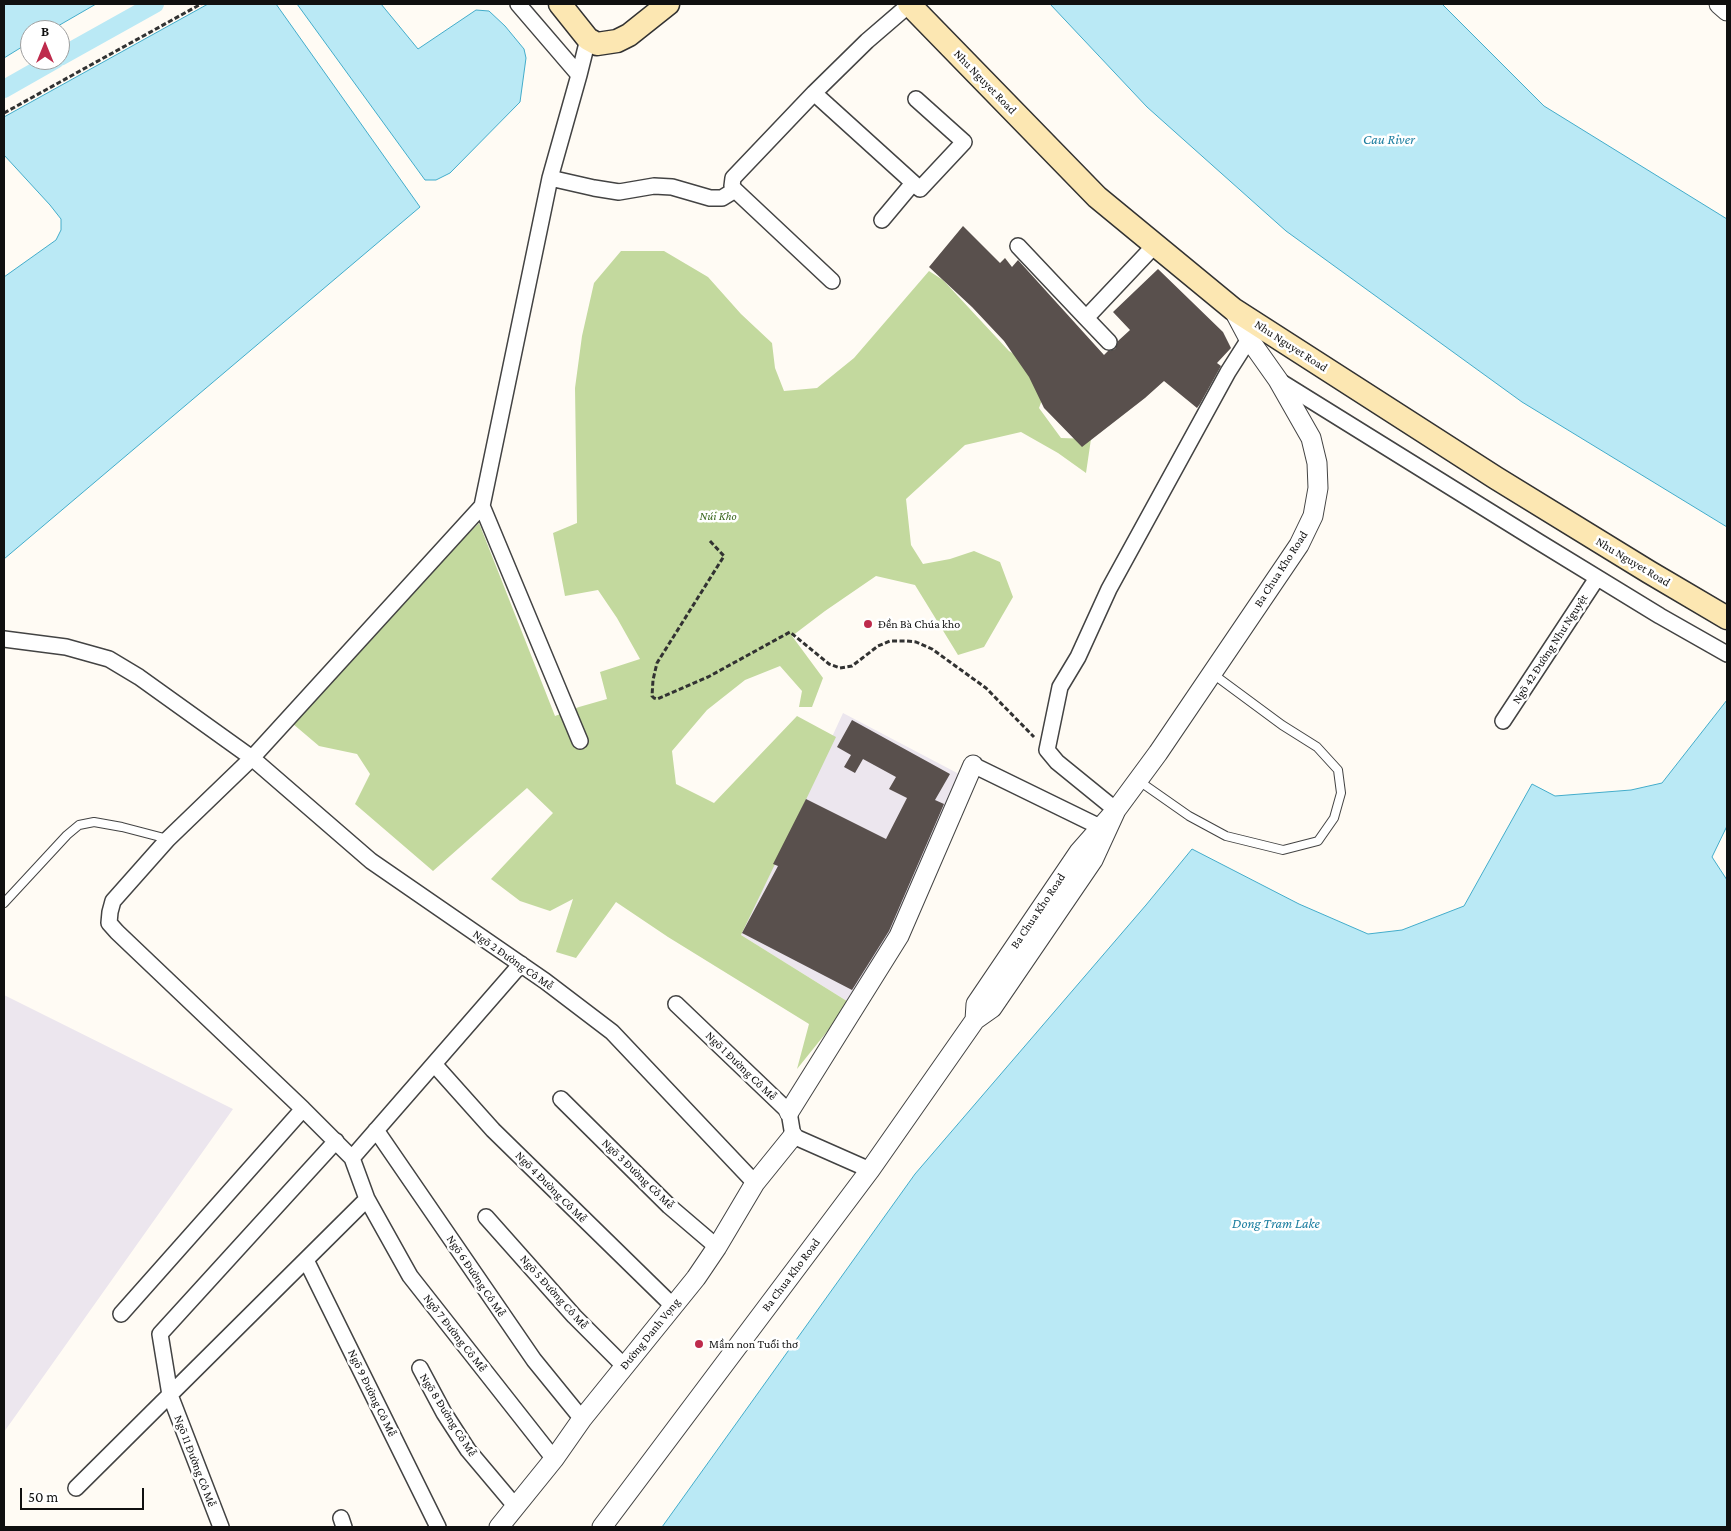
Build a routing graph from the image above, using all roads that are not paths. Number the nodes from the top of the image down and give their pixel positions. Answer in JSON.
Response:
{"nodes":[{"id":1,"x":518,"y":4,"type":"edge"},
{"id":2,"x":560,"y":4,"type":"edge"},
{"id":3,"x":668,"y":4,"type":"edge"},
{"id":4,"x":910,"y":4,"type":"edge"},
{"id":5,"x":1719,"y":4,"type":"edge"},
{"id":6,"x":1727,"y":11,"type":"edge"},
{"id":7,"x":588,"y":39,"type":"junction"},
{"id":8,"x":579,"y":75,"type":"junction"},
{"id":9,"x":814,"y":93,"type":"junction"},
{"id":10,"x":916,"y":98,"type":"dead end"},
{"id":11,"x":550,"y":178,"type":"junction"},
{"id":12,"x":913,"y":183,"type":"junction"},
{"id":13,"x":736,"y":190,"type":"junction"},
{"id":14,"x":882,"y":220,"type":"dead end"},
{"id":15,"x":1155,"y":244,"type":"junction"},
{"id":16,"x":1018,"y":246,"type":"dead end"},
{"id":17,"x":832,"y":282,"type":"dead end"},
{"id":18,"x":1233,"y":309,"type":"junction"},
{"id":19,"x":1086,"y":318,"type":"junction"},
{"id":20,"x":1249,"y":339,"type":"junction"},
{"id":21,"x":1109,"y":342,"type":"dead end"},
{"id":22,"x":1278,"y":380,"type":"junction"},
{"id":23,"x":482,"y":506,"type":"junction"},
{"id":24,"x":1597,"y":578,"type":"junction"},
{"id":25,"x":1727,"y":618,"type":"edge"},
{"id":26,"x":4,"y":639,"type":"edge"},
{"id":27,"x":1727,"y":654,"type":"edge"},
{"id":28,"x":1211,"y":673,"type":"junction"},
{"id":29,"x":1503,"y":721,"type":"dead end"},
{"id":30,"x":580,"y":741,"type":"dead end"},
{"id":31,"x":252,"y":758,"type":"junction"},
{"id":32,"x":973,"y":765,"type":"joint"},
{"id":33,"x":1138,"y":780,"type":"junction"},
{"id":34,"x":1116,"y":810,"type":"junction"},
{"id":35,"x":1100,"y":828,"type":"junction"},
{"id":36,"x":168,"y":839,"type":"junction"},
{"id":37,"x":4,"y":903,"type":"edge"},
{"id":38,"x":521,"y":964,"type":"junction"},
{"id":39,"x":676,"y":1004,"type":"dead end"},
{"id":40,"x":975,"y":1020,"type":"junction"},
{"id":41,"x":434,"y":1064,"type":"junction"},
{"id":42,"x":561,"y":1099,"type":"dead end"},
{"id":43,"x":304,"y":1108,"type":"junction"},
{"id":44,"x":789,"y":1112,"type":"junction"},
{"id":45,"x":376,"y":1130,"type":"junction"},
{"id":46,"x":793,"y":1136,"type":"junction"},
{"id":47,"x":336,"y":1141,"type":"junction"},
{"id":48,"x":352,"y":1158,"type":"junction"},
{"id":49,"x":870,"y":1170,"type":"junction"},
{"id":50,"x":755,"y":1184,"type":"junction"},
{"id":51,"x":366,"y":1199,"type":"junction"},
{"id":52,"x":486,"y":1217,"type":"dead end"},
{"id":53,"x":717,"y":1248,"type":"junction"},
{"id":54,"x":306,"y":1260,"type":"junction"},
{"id":55,"x":673,"y":1306,"type":"junction"},
{"id":56,"x":121,"y":1314,"type":"dead end"},
{"id":57,"x":624,"y":1366,"type":"junction"},
{"id":58,"x":420,"y":1368,"type":"dead end"},
{"id":59,"x":170,"y":1394,"type":"junction"},
{"id":60,"x":582,"y":1419,"type":"junction"},
{"id":61,"x":554,"y":1459,"type":"junction"},
{"id":62,"x":76,"y":1488,"type":"dead end"},
{"id":63,"x":516,"y":1508,"type":"junction"},
{"id":64,"x":221,"y":1527,"type":"edge"},
{"id":65,"x":438,"y":1527,"type":"edge"},
{"id":66,"x":499,"y":1527,"type":"edge"},
{"id":67,"x":602,"y":1527,"type":"edge"}],
"edges":[{"from":1,"to":8,"type":"street"},
{"from":2,"to":7,"type":"main road"},
{"from":3,"to":7,"type":"main road"},
{"from":4,"to":9,"type":"street"},
{"from":4,"to":15,"type":"main road","name":"Nhu Nguyet Road"},
{"from":5,"to":6,"type":"street"},
{"from":7,"to":8,"type":"street"},
{"from":8,"to":11,"type":"street"},
{"from":9,"to":12,"type":"street"},
{"from":9,"to":13,"type":"street"},
{"from":10,"to":12,"type":"street"},
{"from":11,"to":13,"type":"street"},
{"from":11,"to":23,"type":"street"},
{"from":12,"to":14,"type":"street"},
{"from":13,"to":17,"type":"street"},
{"from":15,"to":18,"type":"main road","name":"Nhu Nguyet Road"},
{"from":15,"to":19,"type":"street"},
{"from":16,"to":19,"type":"street"},
{"from":18,"to":20,"type":"street","name":"Ba Chua Kho Road"},
{"from":18,"to":25,"type":"main road","name":"Nhu Nguyet Road"},
{"from":19,"to":21,"type":"street"},
{"from":20,"to":22,"type":"street","name":"Ba Chua Kho Road"},
{"from":20,"to":34,"type":"street"},
{"from":22,"to":24,"type":"street"},
{"from":22,"to":28,"type":"street","name":"Ba Chua Kho Road"},
{"from":23,"to":30,"type":"street"},
{"from":23,"to":31,"type":"street"},
{"from":24,"to":27,"type":"street"},
{"from":24,"to":29,"type":"street","name":"Ngõ 42 Đường Như Nguyệt"},
{"from":26,"to":31,"type":"street","name":"Ngõ 2 Đường Cô Mễ"},
{"from":28,"to":33,"type":"street","name":"Ba Chua Kho Road"},
{"from":28,"to":33,"type":"lane"},
{"from":31,"to":36,"type":"street"},
{"from":31,"to":38,"type":"street","name":"Ngõ 2 Đường Cô Mễ"},
{"from":32,"to":35,"type":"street"},
{"from":32,"to":44,"type":"street"},
{"from":33,"to":34,"type":"street","name":"Ba Chua Kho Road"},
{"from":34,"to":35,"type":"street","name":"Ba Chua Kho Road"},
{"from":34,"to":40,"type":"street","name":"Ba Chua Kho Road"},
{"from":35,"to":40,"type":"street","name":"Ba Chua Kho Road"},
{"from":36,"to":37,"type":"lane"},
{"from":36,"to":43,"type":"street"},
{"from":38,"to":41,"type":"street"},
{"from":38,"to":50,"type":"street","name":"Ngõ 2 Đường Cô Mễ"},
{"from":39,"to":44,"type":"street","name":"Ngõ 1 Đường Cô Mễ"},
{"from":40,"to":49,"type":"street","name":"Ba Chua Kho Road"},
{"from":41,"to":45,"type":"street"},
{"from":41,"to":55,"type":"street","name":"Ngõ 4 Đường Cô Mễ"},
{"from":42,"to":53,"type":"street","name":"Ngõ 3 Đường Cô Mễ"},
{"from":43,"to":47,"type":"street"},
{"from":43,"to":56,"type":"street"},
{"from":44,"to":46,"type":"street"},
{"from":45,"to":48,"type":"street"},
{"from":45,"to":60,"type":"street","name":"Ngõ 6 Đường Cô Mễ"},
{"from":46,"to":49,"type":"street"},
{"from":46,"to":50,"type":"street","name":"Đường Danh Vọng"},
{"from":47,"to":48,"type":"street"},
{"from":47,"to":59,"type":"street","name":"Ngõ 11 Đường Cô Mễ"},
{"from":48,"to":51,"type":"street","name":"Ngõ 7 Đường Cô Mễ"},
{"from":49,"to":67,"type":"street","name":"Ba Chua Kho Road"},
{"from":50,"to":53,"type":"street","name":"Đường Danh Vọng"},
{"from":51,"to":54,"type":"street"},
{"from":51,"to":61,"type":"street","name":"Ngõ 7 Đường Cô Mễ"},
{"from":52,"to":57,"type":"street","name":"Ngõ 5 Đường Cô Mễ"},
{"from":53,"to":55,"type":"street","name":"Đường Danh Vọng"},
{"from":54,"to":59,"type":"street"},
{"from":54,"to":65,"type":"street","name":"Ngõ 9 Đường Cô Mễ"},
{"from":55,"to":57,"type":"street","name":"Đường Danh Vọng"},
{"from":57,"to":60,"type":"street","name":"Đường Danh Vọng"},
{"from":58,"to":63,"type":"street","name":"Ngõ 8 Đường Cô Mễ"},
{"from":59,"to":62,"type":"street"},
{"from":59,"to":64,"type":"street","name":"Ngõ 11 Đường Cô Mễ"},
{"from":60,"to":61,"type":"street","name":"Đường Danh Vọng"},
{"from":61,"to":63,"type":"street","name":"Đường Danh Vọng"},
{"from":63,"to":66,"type":"street","name":"Đường Danh Vọng"}]}
